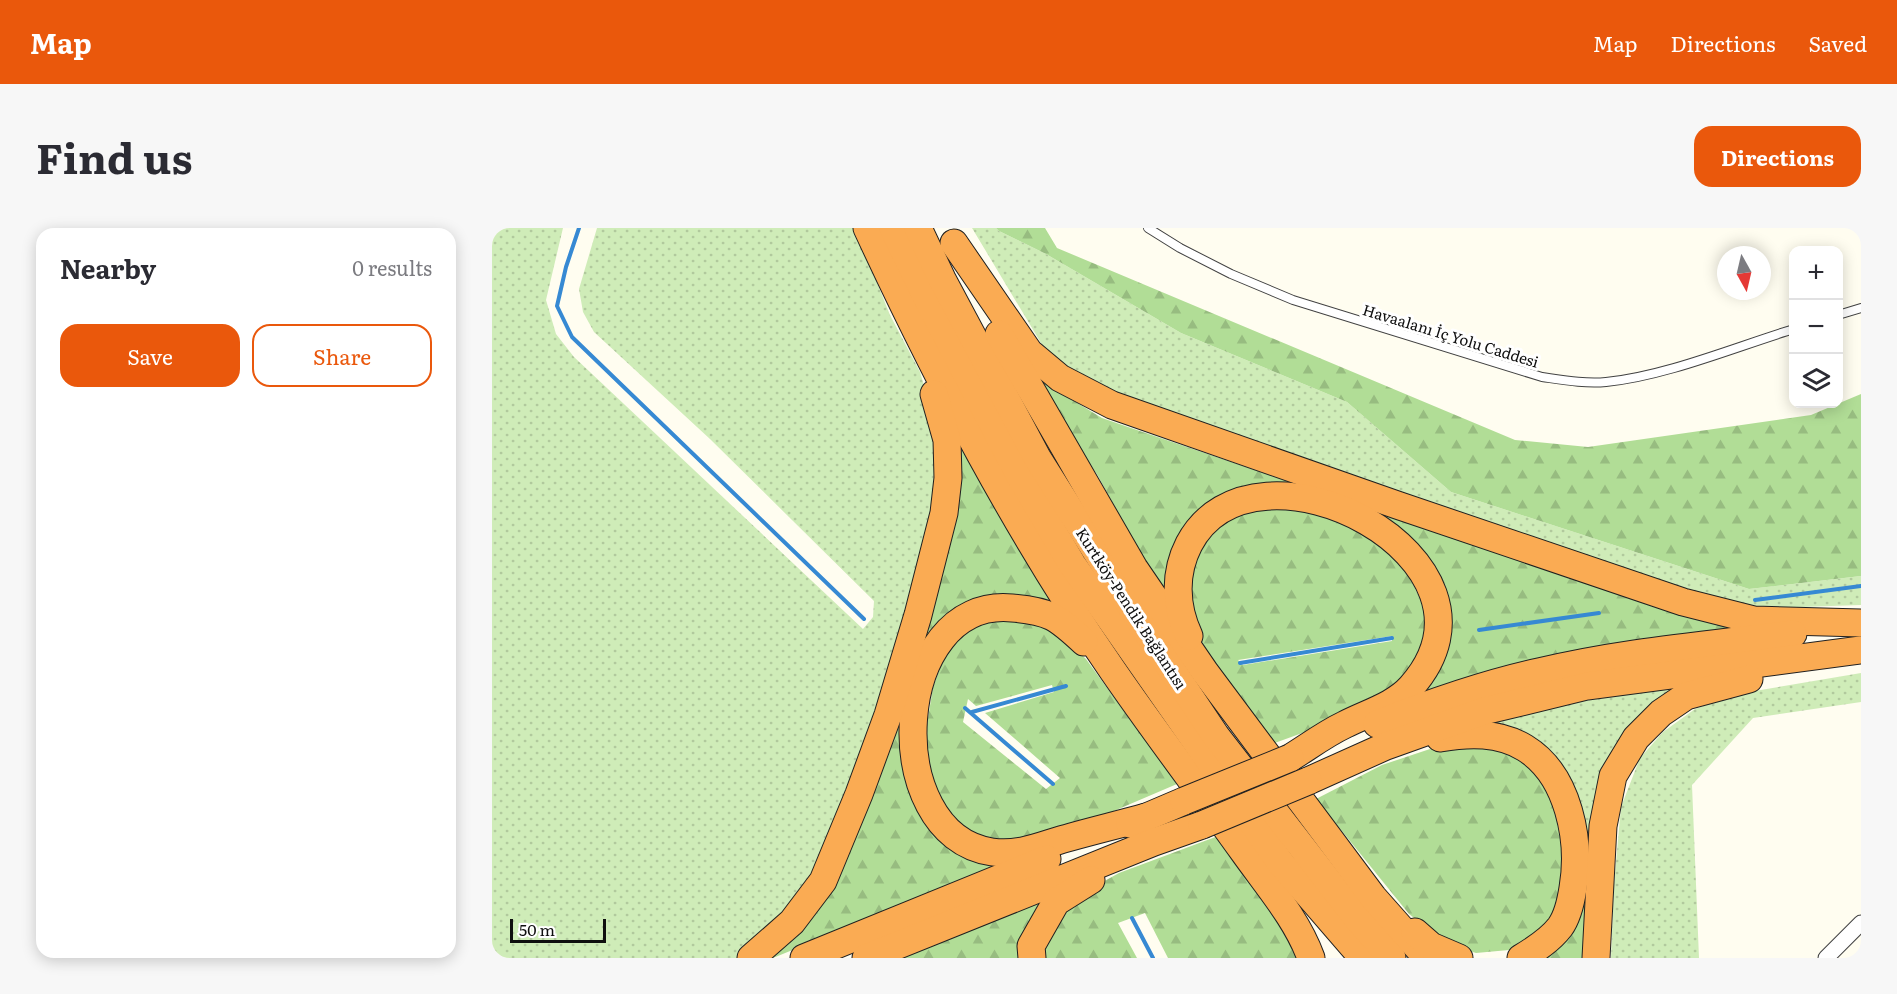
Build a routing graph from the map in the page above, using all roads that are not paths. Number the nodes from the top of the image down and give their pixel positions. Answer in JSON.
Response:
{"nodes":[{"id":1,"x":867,"y":228,"type":"edge"},
{"id":2,"x":893,"y":228,"type":"edge"},
{"id":3,"x":918,"y":228,"type":"edge"},
{"id":4,"x":1148,"y":228,"type":"edge"},
{"id":5,"x":951,"y":235,"type":"edge"},
{"id":6,"x":1861,"y":308,"type":"edge"},
{"id":7,"x":1843,"y":314,"type":"edge"},
{"id":8,"x":911,"y":324,"type":"junction"},
{"id":9,"x":1789,"y":330,"type":"edge"},
{"id":10,"x":1861,"y":624,"type":"edge"},
{"id":11,"x":1861,"y":651,"type":"edge"},
{"id":12,"x":1113,"y":670,"type":"junction"},
{"id":13,"x":1205,"y":672,"type":"junction"},
{"id":14,"x":1386,"y":746,"type":"junction"},
{"id":15,"x":1290,"y":758,"type":"junction"},
{"id":16,"x":1150,"y":830,"type":"junction"},
{"id":17,"x":1273,"y":893,"type":"junction"},
{"id":18,"x":1373,"y":897,"type":"junction"},
{"id":19,"x":1861,"y":923,"type":"edge"},
{"id":20,"x":751,"y":958,"type":"edge"},
{"id":21,"x":804,"y":958,"type":"edge"},
{"id":22,"x":866,"y":958,"type":"edge"},
{"id":23,"x":1032,"y":958,"type":"edge"},
{"id":24,"x":1311,"y":958,"type":"edge"},
{"id":25,"x":1329,"y":958,"type":"edge"},
{"id":26,"x":1363,"y":958,"type":"edge"},
{"id":27,"x":1392,"y":958,"type":"edge"},
{"id":28,"x":1427,"y":958,"type":"edge"},
{"id":29,"x":1459,"y":958,"type":"edge"},
{"id":30,"x":1521,"y":958,"type":"edge"},
{"id":31,"x":1596,"y":958,"type":"edge"},
{"id":32,"x":1826,"y":958,"type":"edge"}],
"edges":[{"from":1,"to":8,"type":"highway"},
{"from":2,"to":26,"type":"highway","name":"Kurtköy-Pendik Bağlantısı"},
{"from":3,"to":27,"type":"highway","name":"Kurtköy-Pendik Bağlantısı"},
{"from":4,"to":9,"type":"lane","name":"Havaalanı İç Yolu Caddesi"},
{"from":5,"to":10,"type":"highway"},
{"from":5,"to":13,"type":"highway"},
{"from":6,"to":7,"type":"lane"},
{"from":8,"to":12,"type":"highway"},
{"from":8,"to":20,"type":"highway"},
{"from":10,"to":15,"type":"highway"},
{"from":11,"to":14,"type":"highway"},
{"from":11,"to":31,"type":"highway"},
{"from":12,"to":16,"type":"highway"},
{"from":12,"to":17,"type":"highway"},
{"from":13,"to":15,"type":"highway"},
{"from":13,"to":18,"type":"highway"},
{"from":14,"to":16,"type":"highway","bridge":true},
{"from":14,"to":30,"type":"highway"},
{"from":15,"to":16,"type":"highway","bridge":true},
{"from":16,"to":21,"type":"highway"},
{"from":16,"to":22,"type":"highway"},
{"from":16,"to":23,"type":"highway"},
{"from":17,"to":24,"type":"highway"},
{"from":17,"to":25,"type":"highway"},
{"from":18,"to":28,"type":"highway"},
{"from":18,"to":29,"type":"highway"},
{"from":19,"to":32,"type":"street"}]}
